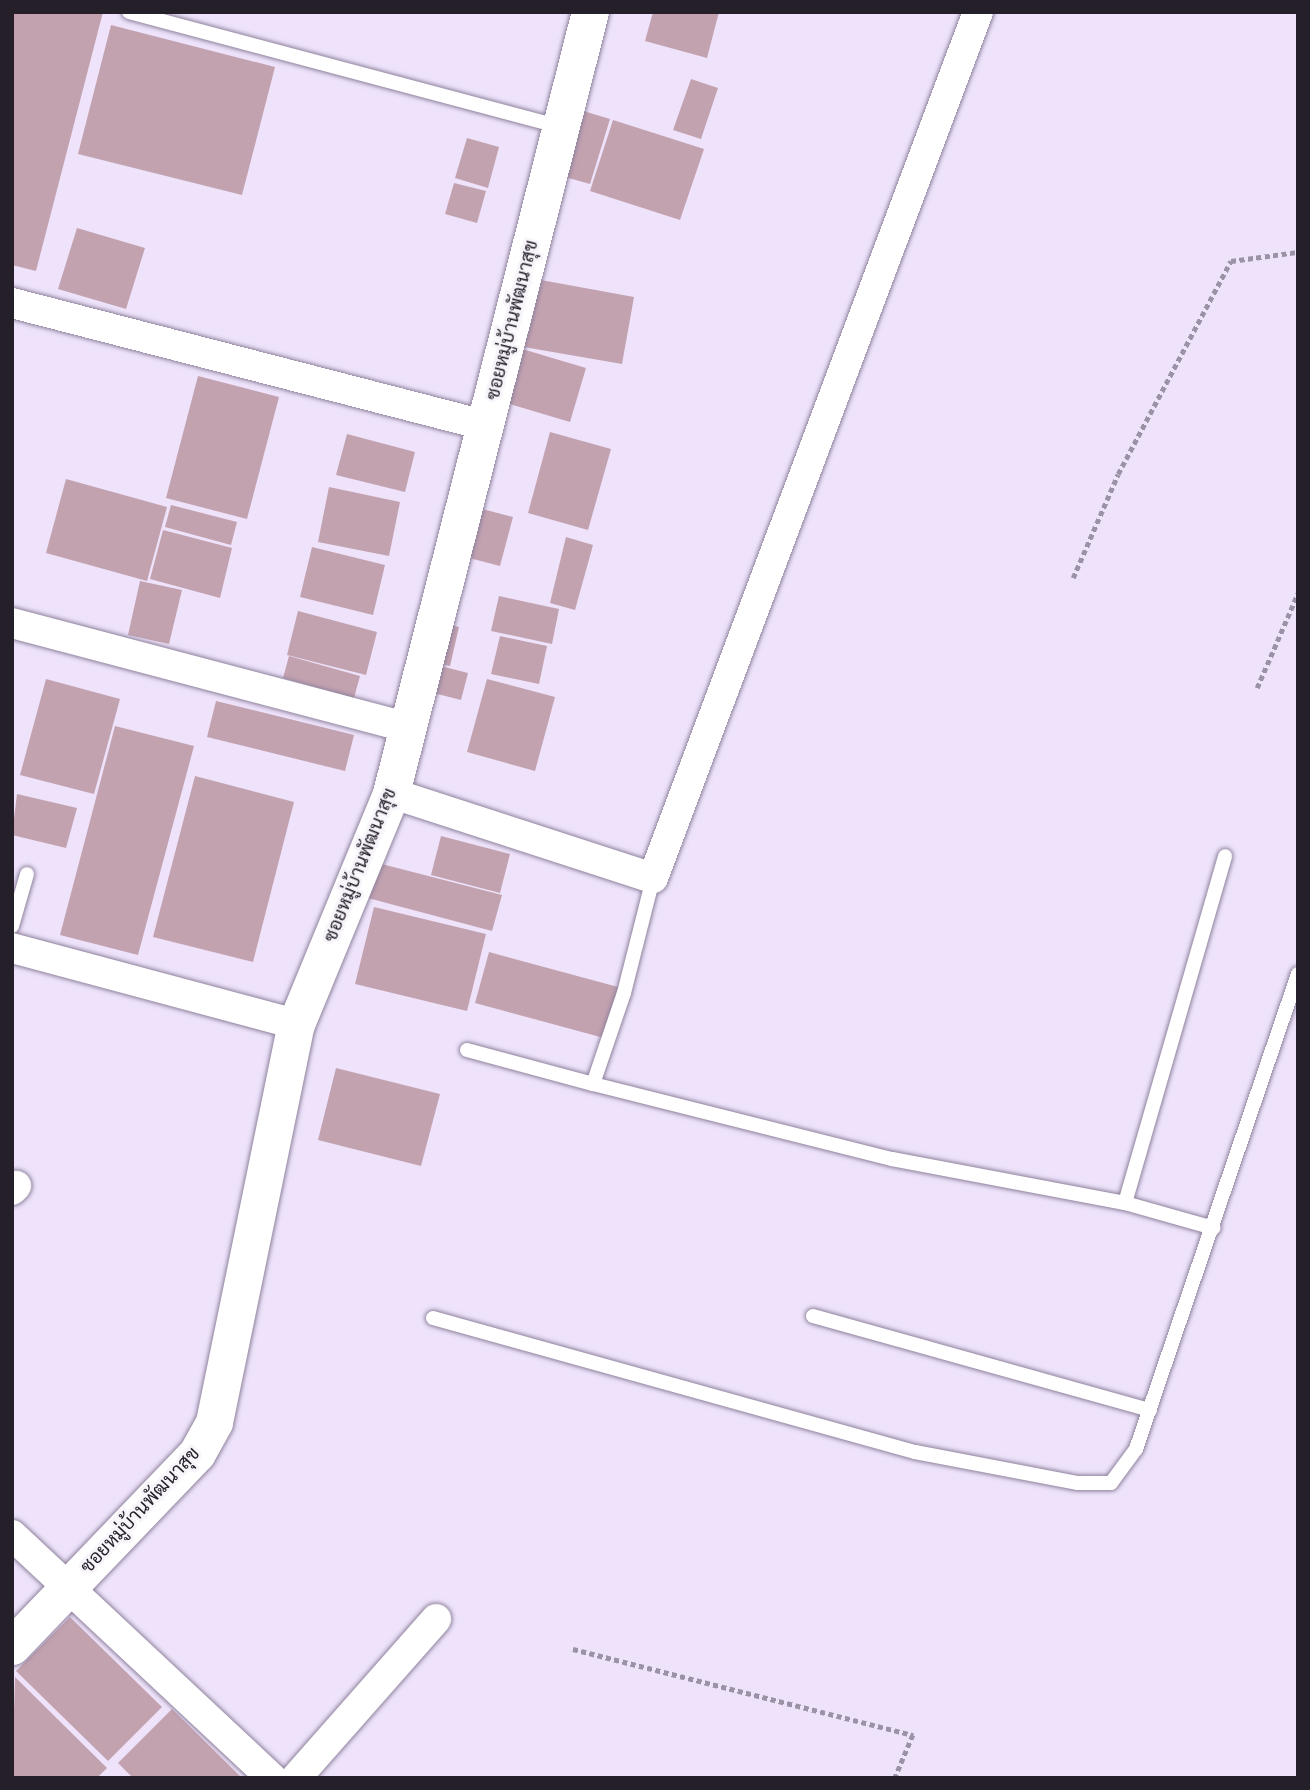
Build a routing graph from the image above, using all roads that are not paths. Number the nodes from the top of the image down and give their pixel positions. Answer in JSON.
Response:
{"nodes":[{"id":1,"x":129,"y":12,"type":"edge"},
{"id":2,"x":590,"y":12,"type":"edge"},
{"id":3,"x":978,"y":12,"type":"edge"},
{"id":4,"x":561,"y":127,"type":"junction"},
{"id":5,"x":12,"y":303,"type":"edge"},
{"id":6,"x":485,"y":425,"type":"junction"},
{"id":7,"x":12,"y":623,"type":"edge"},
{"id":8,"x":406,"y":727,"type":"junction"},
{"id":9,"x":391,"y":793,"type":"junction"},
{"id":10,"x":1225,"y":856,"type":"dead end"},
{"id":11,"x":27,"y":874,"type":"dead end"},
{"id":12,"x":653,"y":878,"type":"junction"},
{"id":13,"x":12,"y":926,"type":"edge"},
{"id":14,"x":12,"y":948,"type":"edge"},
{"id":15,"x":1298,"y":974,"type":"edge"},
{"id":16,"x":296,"y":1024,"type":"junction"},
{"id":17,"x":467,"y":1050,"type":"dead end"},
{"id":18,"x":593,"y":1084,"type":"junction"},
{"id":19,"x":1125,"y":1203,"type":"junction"},
{"id":20,"x":1214,"y":1228,"type":"junction"},
{"id":21,"x":813,"y":1316,"type":"dead end"},
{"id":22,"x":433,"y":1318,"type":"dead end"},
{"id":23,"x":1150,"y":1410,"type":"junction"},
{"id":24,"x":12,"y":1535,"type":"edge"},
{"id":25,"x":66,"y":1588,"type":"junction"},
{"id":26,"x":436,"y":1619,"type":"dead end"},
{"id":27,"x":12,"y":1646,"type":"edge"},
{"id":28,"x":272,"y":1778,"type":"edge"},
{"id":29,"x":296,"y":1778,"type":"edge"}],
"edges":[{"from":1,"to":4,"type":"lane"},
{"from":2,"to":4,"type":"street","name":"ซอยหมู่บ้านพัฒนาสุข"},
{"from":3,"to":12,"type":"street"},
{"from":4,"to":6,"type":"street","name":"ซอยหมู่บ้านพัฒนาสุข"},
{"from":5,"to":6,"type":"street"},
{"from":6,"to":8,"type":"street","name":"ซอยหมู่บ้านพัฒนาสุข"},
{"from":7,"to":8,"type":"street"},
{"from":8,"to":9,"type":"street","name":"ซอยหมู่บ้านพัฒนาสุข"},
{"from":9,"to":12,"type":"street"},
{"from":9,"to":16,"type":"street","name":"ซอยหมู่บ้านพัฒนาสุข"},
{"from":10,"to":19,"type":"lane"},
{"from":11,"to":13,"type":"lane"},
{"from":12,"to":18,"type":"lane"},
{"from":14,"to":16,"type":"street"},
{"from":15,"to":20,"type":"lane"},
{"from":16,"to":25,"type":"street","name":"ซอยหมู่บ้านพัฒนาสุข"},
{"from":17,"to":18,"type":"lane"},
{"from":18,"to":19,"type":"lane"},
{"from":19,"to":20,"type":"lane"},
{"from":20,"to":23,"type":"lane"},
{"from":21,"to":23,"type":"lane"},
{"from":22,"to":23,"type":"lane"},
{"from":24,"to":25,"type":"street"},
{"from":25,"to":27,"type":"street","name":"ซอยหมู่บ้านพัฒนาสุข"},
{"from":25,"to":28,"type":"street"},
{"from":26,"to":29,"type":"street"}]}
